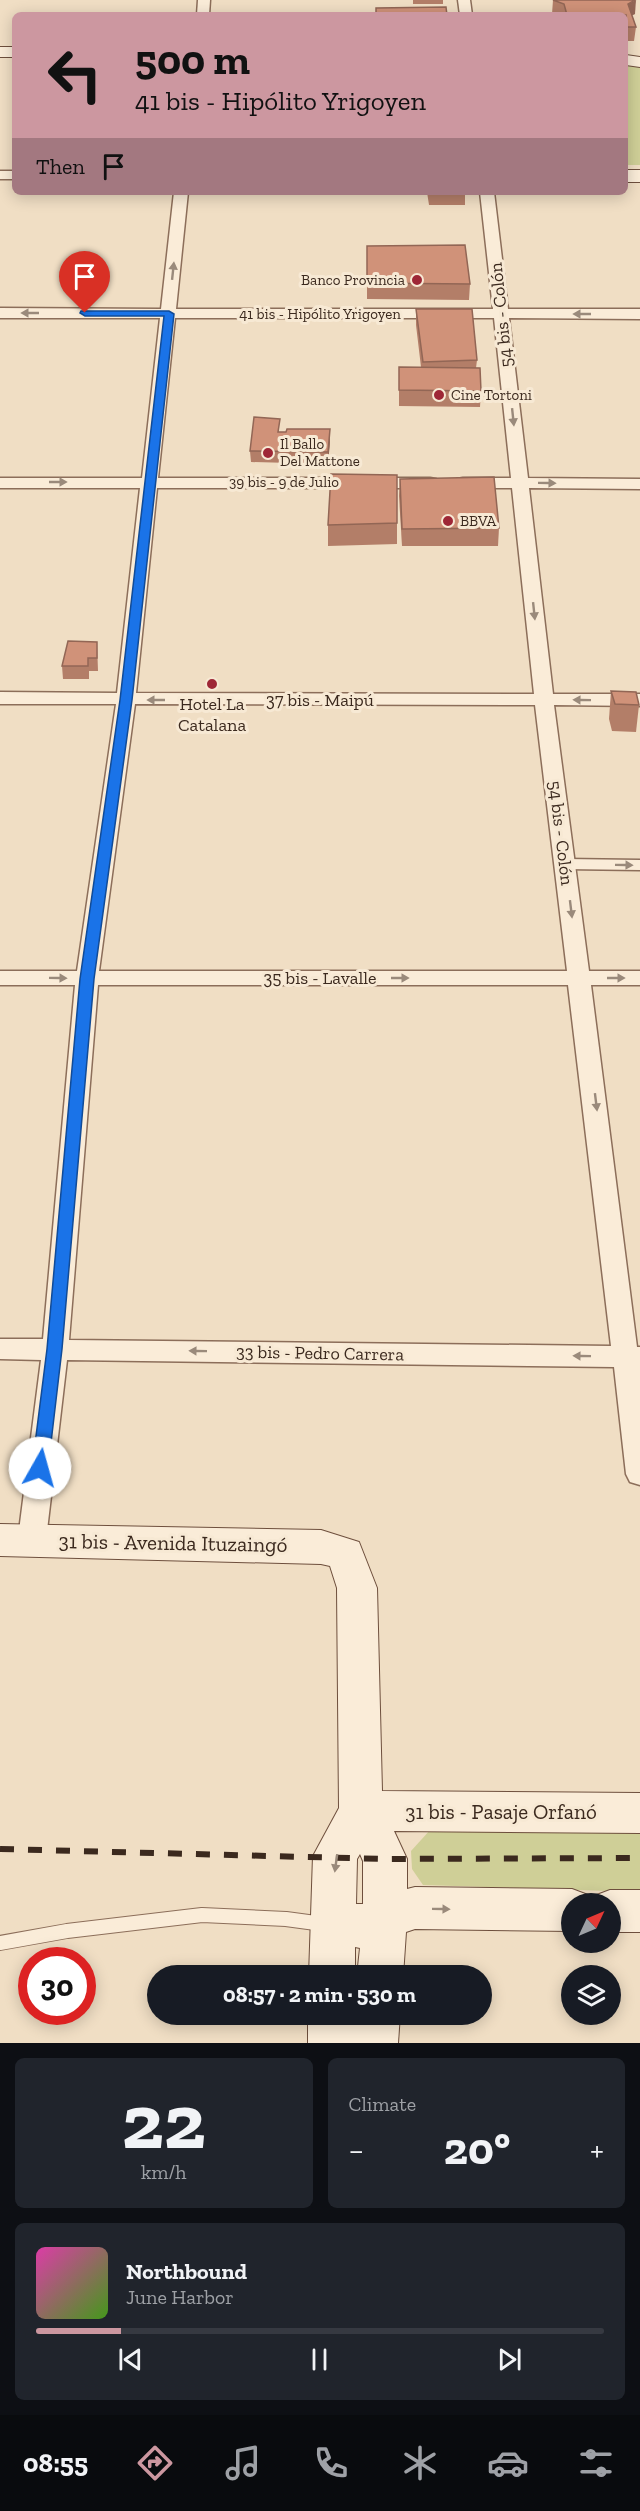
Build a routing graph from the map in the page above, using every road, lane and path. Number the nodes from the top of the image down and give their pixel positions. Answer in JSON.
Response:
{"nodes":[{"id":1,"x":181,"y":195,"type":"edge"},
{"id":2,"x":488,"y":195,"type":"edge"},
{"id":3,"x":0,"y":313,"type":"edge"},
{"id":4,"x":169,"y":314,"type":"junction"},
{"id":5,"x":501,"y":314,"type":"junction"},
{"id":6,"x":640,"y":314,"type":"edge"},
{"id":7,"x":151,"y":482,"type":"junction"},
{"id":8,"x":0,"y":483,"type":"edge"},
{"id":9,"x":520,"y":483,"type":"junction"},
{"id":10,"x":640,"y":484,"type":"edge"},
{"id":11,"x":0,"y":698,"type":"edge"},
{"id":12,"x":544,"y":699,"type":"junction"},
{"id":13,"x":126,"y":700,"type":"junction"},
{"id":14,"x":640,"y":700,"type":"edge"},
{"id":15,"x":565,"y":864,"type":"junction"},
{"id":16,"x":640,"y":865,"type":"edge"},
{"id":17,"x":0,"y":978,"type":"edge"},
{"id":18,"x":580,"y":978,"type":"junction"},
{"id":19,"x":640,"y":978,"type":"edge"},
{"id":20,"x":87,"y":979,"type":"junction"},
{"id":21,"x":0,"y":1349,"type":"edge"},
{"id":22,"x":55,"y":1349,"type":"junction"},
{"id":23,"x":634,"y":1357,"type":"edge"},
{"id":24,"x":640,"y":1474,"type":"edge"},
{"id":25,"x":16,"y":1539,"type":"edge"},
{"id":26,"x":362,"y":1811,"type":"junction"},
{"id":27,"x":640,"y":1813,"type":"edge"},
{"id":28,"x":561,"y":1910,"type":"edge"},
{"id":29,"x":621,"y":1911,"type":"edge"},
{"id":30,"x":640,"y":1911,"type":"edge"},
{"id":31,"x":385,"y":1919,"type":"junction"},
{"id":32,"x":332,"y":1925,"type":"junction"},
{"id":33,"x":0,"y":1943,"type":"edge"},
{"id":34,"x":332,"y":1965,"type":"edge"},
{"id":35,"x":381,"y":1965,"type":"edge"},
{"id":36,"x":331,"y":2025,"type":"edge"},
{"id":37,"x":376,"y":2025,"type":"edge"},
{"id":38,"x":331,"y":2043,"type":"edge"},
{"id":39,"x":375,"y":2043,"type":"edge"}],
"edges":[{"from":4,"to":1,"type":"street","one_way":true},
{"from":2,"to":5,"type":"street","name":"54 bis - Colón"},
{"from":4,"to":3,"type":"street","name":"41 bis - Hipólito Yrigoyen","one_way":true},
{"from":4,"to":5,"type":"street","name":"41 bis - Hipólito Yrigoyen"},
{"from":4,"to":7,"type":"street"},
{"from":6,"to":5,"type":"street","name":"41 bis - Hipólito Yrigoyen","one_way":true},
{"from":5,"to":9,"type":"street","name":"54 bis - Colón","one_way":true},
{"from":8,"to":7,"type":"street","name":"39 bis - 9 de Julio","one_way":true},
{"from":7,"to":9,"type":"street","name":"39 bis - 9 de Julio"},
{"from":7,"to":13,"type":"street"},
{"from":9,"to":10,"type":"street","name":"39 bis - 9 de Julio","one_way":true},
{"from":9,"to":12,"type":"street","name":"54 bis - Colón","one_way":true},
{"from":11,"to":13,"type":"street","name":"37 bis - Maipú"},
{"from":12,"to":13,"type":"street","name":"37 bis - Maipú","one_way":true},
{"from":14,"to":12,"type":"street","name":"37 bis - Maipú","one_way":true},
{"from":12,"to":15,"type":"street","name":"54 bis - Colón"},
{"from":13,"to":20,"type":"street"},
{"from":15,"to":16,"type":"lane","one_way":true},
{"from":15,"to":18,"type":"street","name":"54 bis - Colón","one_way":true},
{"from":17,"to":20,"type":"street","name":"35 bis - Lavalle","one_way":true},
{"from":18,"to":19,"type":"street","name":"35 bis - Lavalle","one_way":true},
{"from":20,"to":18,"type":"street","name":"35 bis - Lavalle","one_way":true},
{"from":18,"to":23,"type":"street","name":"54 bis - Colón","one_way":true},
{"from":20,"to":22,"type":"street"},
{"from":21,"to":22,"type":"street","name":"33 bis - Pedro Carrera"},
{"from":23,"to":22,"type":"street","name":"33 bis - Pedro Carrera","one_way":true},
{"from":22,"to":25,"type":"street"},
{"from":23,"to":24,"type":"street","name":"54 bis - Colón"},
{"from":25,"to":26,"type":"street","name":"31 bis - Avenida Ituzaingó"},
{"from":26,"to":27,"type":"street","name":"31 bis - Pasaje Orfanó"},
{"from":26,"to":31,"type":"street"},
{"from":26,"to":32,"type":"street","one_way":true},
{"from":31,"to":28,"type":"street","one_way":true},
{"from":29,"to":30,"type":"street"},
{"from":31,"to":32,"type":"street"},
{"from":31,"to":35,"type":"street"},
{"from":32,"to":33,"type":"lane"},
{"from":32,"to":34,"type":"street"},
{"from":36,"to":38,"type":"street"},
{"from":37,"to":39,"type":"street"}]}
